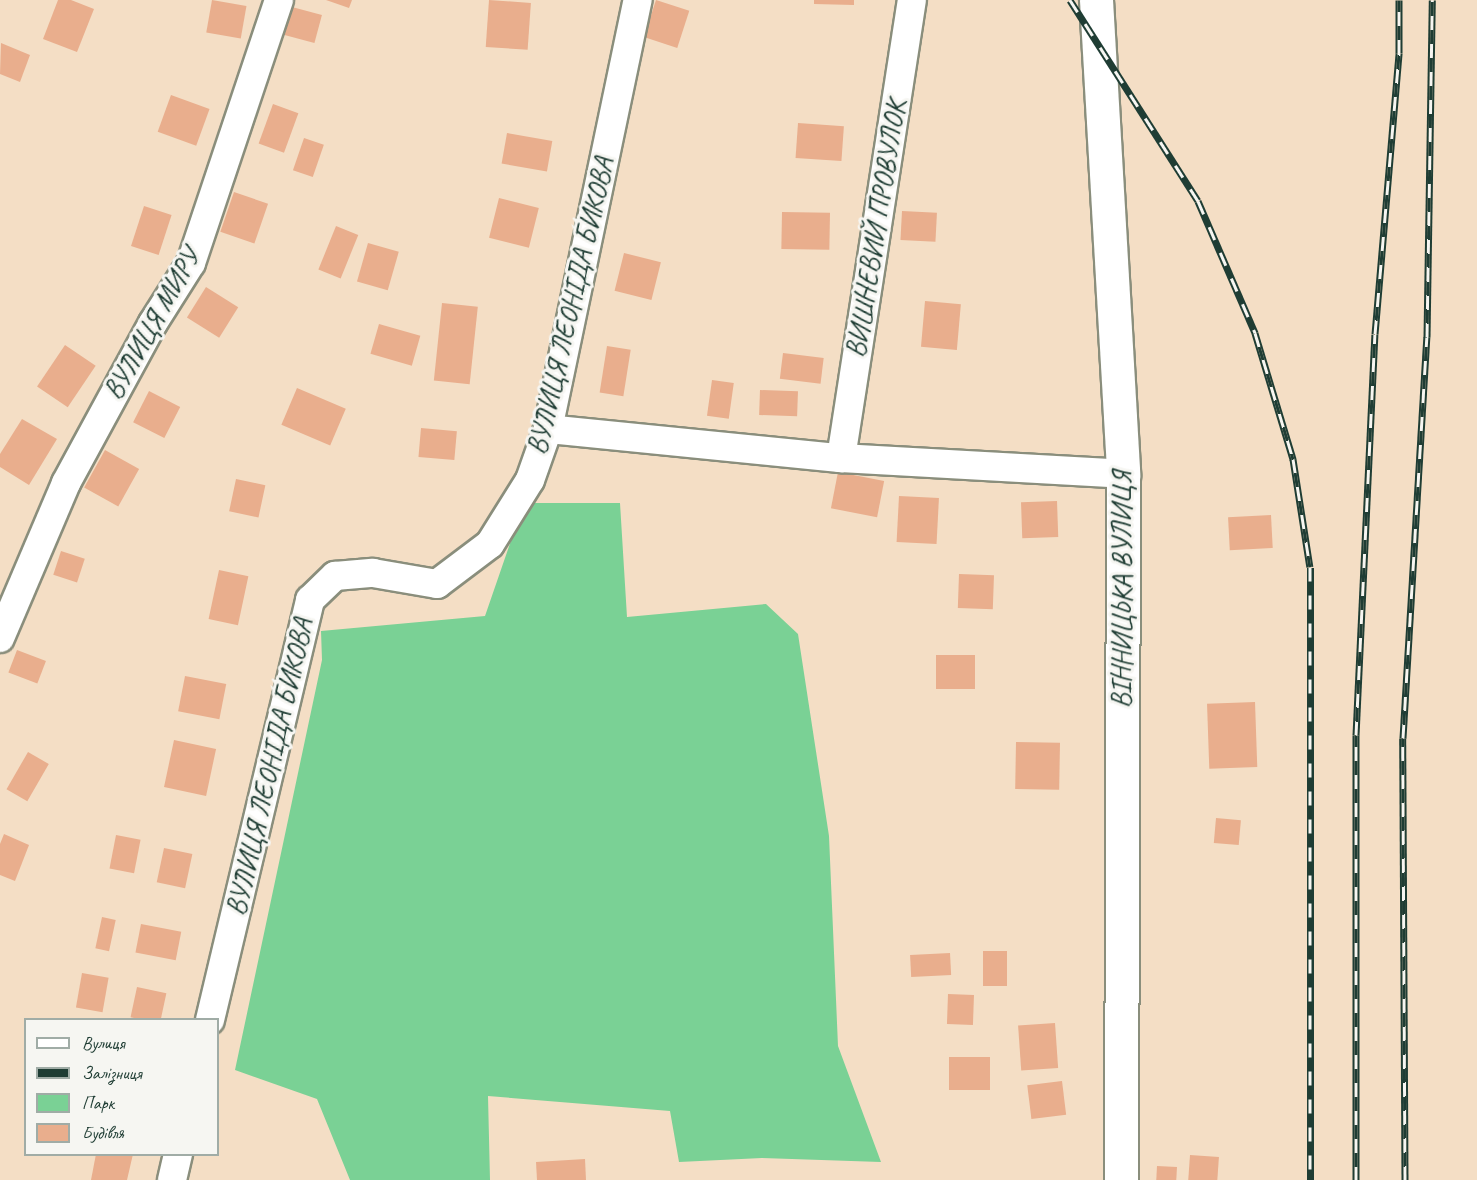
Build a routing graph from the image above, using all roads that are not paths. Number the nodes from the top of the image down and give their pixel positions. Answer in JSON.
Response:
{"nodes":[{"id":1,"x":279,"y":0,"type":"edge"},
{"id":2,"x":638,"y":0,"type":"edge"},
{"id":3,"x":912,"y":0,"type":"edge"},
{"id":4,"x":1096,"y":0,"type":"edge"},
{"id":5,"x":548,"y":429,"type":"junction"},
{"id":6,"x":841,"y":458,"type":"junction"},
{"id":7,"x":1124,"y":474,"type":"junction"},
{"id":8,"x":0,"y":638,"type":"edge"},
{"id":9,"x":210,"y":1018,"type":"edge"},
{"id":10,"x":178,"y":1156,"type":"edge"},
{"id":11,"x":172,"y":1180,"type":"edge"},
{"id":12,"x":1121,"y":1180,"type":"edge"}],
"edges":[{"from":1,"to":8,"type":"street","name":"ВУЛИЦЯ МИРУ"},
{"from":2,"to":5,"type":"street","name":"ВУЛИЦЯ ЛЕОНІДА БИКОВА"},
{"from":3,"to":6,"type":"street","name":"ВИШНЕВИЙ ПРОВУЛОК"},
{"from":4,"to":7,"type":"street","name":"ВІННИЦЬКА ВУЛИЦЯ"},
{"from":5,"to":6,"type":"street"},
{"from":5,"to":9,"type":"street","name":"ВУЛИЦЯ ЛЕОНІДА БИКОВА"},
{"from":6,"to":7,"type":"street"},
{"from":7,"to":12,"type":"street","name":"ВІННИЦЬКА ВУЛИЦЯ"},
{"from":10,"to":11,"type":"street"}]}
